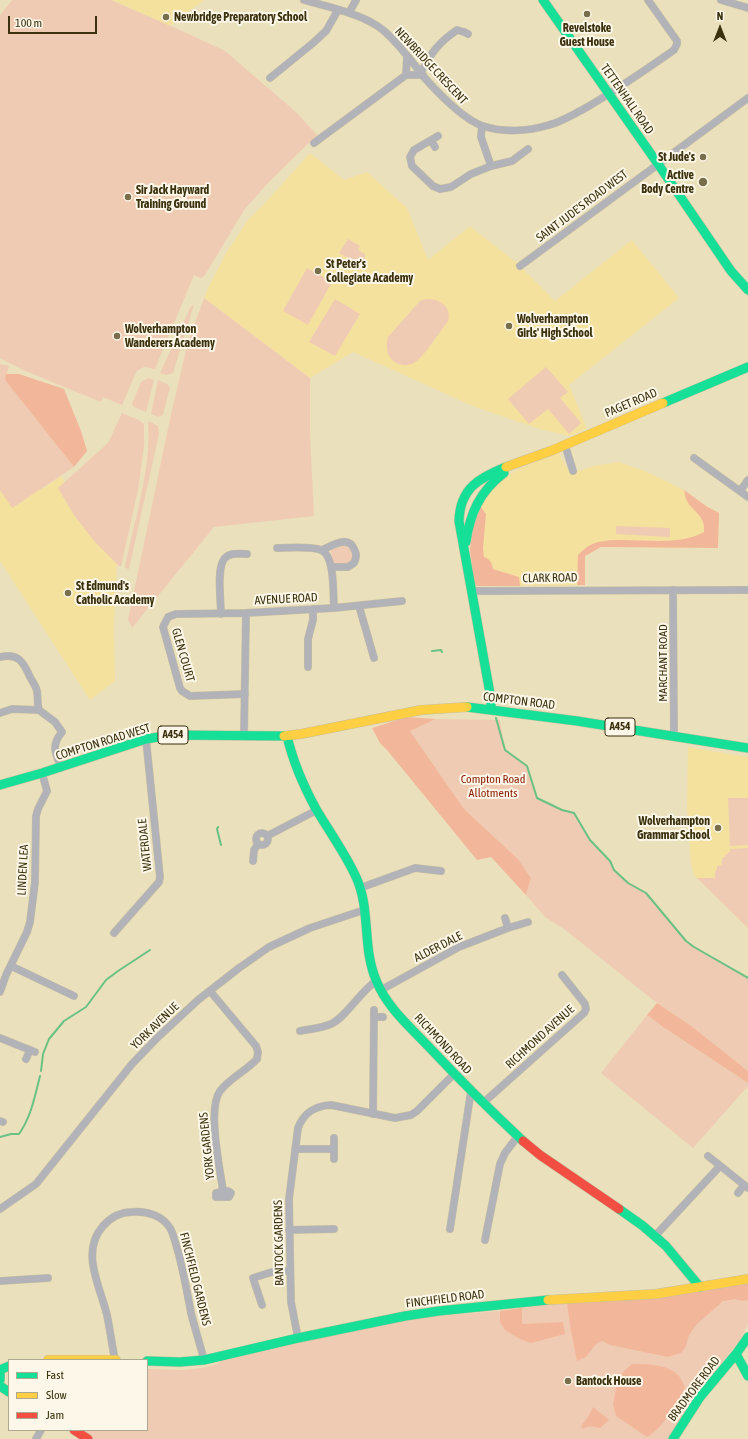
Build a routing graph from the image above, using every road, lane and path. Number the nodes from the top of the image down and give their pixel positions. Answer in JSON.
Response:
{"nodes":[{"id":1,"x":304,"y":0,"type":"edge"},
{"id":2,"x":356,"y":0,"type":"edge"},
{"id":3,"x":543,"y":0,"type":"edge"},
{"id":4,"x":648,"y":0,"type":"edge"},
{"id":5,"x":721,"y":0,"type":"edge"},
{"id":6,"x":318,"y":2,"type":"edge"},
{"id":7,"x":748,"y":8,"type":"edge"},
{"id":8,"x":338,"y":10,"type":"junction"},
{"id":9,"x":349,"y":13,"type":"junction"},
{"id":10,"x":468,"y":34,"type":"dead end"},
{"id":11,"x":407,"y":56,"type":"junction"},
{"id":12,"x":422,"y":74,"type":"junction"},
{"id":13,"x":406,"y":75,"type":"junction"},
{"id":14,"x":270,"y":78,"type":"dead end"},
{"id":15,"x":610,"y":95,"type":"junction"},
{"id":16,"x":748,"y":98,"type":"edge"},
{"id":17,"x":482,"y":126,"type":"junction"},
{"id":18,"x":438,"y":136,"type":"dead end"},
{"id":19,"x":431,"y":140,"type":"junction"},
{"id":20,"x":314,"y":142,"type":"dead end"},
{"id":21,"x":435,"y":147,"type":"dead end"},
{"id":22,"x":528,"y":149,"type":"dead end"},
{"id":23,"x":658,"y":164,"type":"junction"},
{"id":24,"x":491,"y":166,"type":"junction"},
{"id":25,"x":520,"y":266,"type":"dead end"},
{"id":26,"x":748,"y":290,"type":"edge"},
{"id":27,"x":748,"y":367,"type":"edge"},
{"id":28,"x":565,"y":445,"type":"junction"},
{"id":29,"x":694,"y":458,"type":"dead end"},
{"id":30,"x":523,"y":462,"type":"junction"},
{"id":31,"x":573,"y":471,"type":"dead end"},
{"id":32,"x":748,"y":480,"type":"edge"},
{"id":33,"x":740,"y":491,"type":"junction"},
{"id":34,"x":748,"y":497,"type":"edge"},
{"id":35,"x":277,"y":548,"type":"dead end"},
{"id":36,"x":465,"y":548,"type":"junction"},
{"id":37,"x":322,"y":550,"type":"junction"},
{"id":38,"x":247,"y":554,"type":"dead end"},
{"id":39,"x":332,"y":567,"type":"junction"},
{"id":40,"x":673,"y":590,"type":"junction"},
{"id":41,"x":748,"y":590,"type":"edge"},
{"id":42,"x":472,"y":591,"type":"junction"},
{"id":43,"x":402,"y":601,"type":"dead end"},
{"id":44,"x":360,"y":606,"type":"junction"},
{"id":45,"x":334,"y":608,"type":"junction"},
{"id":46,"x":313,"y":609,"type":"junction"},
{"id":47,"x":246,"y":613,"type":"junction"},
{"id":48,"x":221,"y":614,"type":"junction"},
{"id":49,"x":0,"y":656,"type":"edge"},
{"id":50,"x":374,"y":658,"type":"dead end"},
{"id":51,"x":308,"y":667,"type":"dead end"},
{"id":52,"x":245,"y":694,"type":"junction"},
{"id":53,"x":39,"y":710,"type":"junction"},
{"id":54,"x":491,"y":710,"type":"junction"},
{"id":55,"x":0,"y":713,"type":"edge"},
{"id":56,"x":244,"y":735,"type":"junction"},
{"id":57,"x":287,"y":736,"type":"junction"},
{"id":58,"x":674,"y":736,"type":"junction"},
{"id":59,"x":146,"y":739,"type":"junction"},
{"id":60,"x":748,"y":748,"type":"edge"},
{"id":61,"x":61,"y":767,"type":"junction"},
{"id":62,"x":42,"y":773,"type":"junction"},
{"id":63,"x":0,"y":785,"type":"edge"},
{"id":64,"x":317,"y":810,"type":"junction"},
{"id":65,"x":253,"y":861,"type":"dead end"},
{"id":66,"x":441,"y":871,"type":"dead end"},
{"id":67,"x":360,"y":888,"type":"junction"},
{"id":68,"x":364,"y":910,"type":"junction"},
{"id":69,"x":505,"y":918,"type":"dead end"},
{"id":70,"x":528,"y":922,"type":"dead end"},
{"id":71,"x":508,"y":928,"type":"junction"},
{"id":72,"x":114,"y":933,"type":"dead end"},
{"id":73,"x":10,"y":966,"type":"junction"},
{"id":74,"x":562,"y":975,"type":"dead end"},
{"id":75,"x":376,"y":981,"type":"junction"},
{"id":76,"x":381,"y":990,"type":"junction"},
{"id":77,"x":210,"y":991,"type":"junction"},
{"id":78,"x":0,"y":992,"type":"edge"},
{"id":79,"x":74,"y":996,"type":"dead end"},
{"id":80,"x":383,"y":1018,"type":"dead end"},
{"id":81,"x":300,"y":1031,"type":"dead end"},
{"id":82,"x":0,"y":1038,"type":"edge"},
{"id":83,"x":26,"y":1059,"type":"dead end"},
{"id":84,"x":454,"y":1074,"type":"junction"},
{"id":85,"x":471,"y":1091,"type":"junction"},
{"id":86,"x":483,"y":1103,"type":"junction"},
{"id":87,"x":373,"y":1114,"type":"junction"},
{"id":88,"x":518,"y":1136,"type":"junction"},
{"id":89,"x":334,"y":1138,"type":"dead end"},
{"id":90,"x":295,"y":1149,"type":"junction"},
{"id":91,"x":334,"y":1149,"type":"junction"},
{"id":92,"x":708,"y":1156,"type":"dead end"},
{"id":93,"x":334,"y":1159,"type":"dead end"},
{"id":94,"x":720,"y":1166,"type":"junction"},
{"id":95,"x":746,"y":1187,"type":"edge"},
{"id":96,"x":223,"y":1191,"type":"dead end"},
{"id":97,"x":738,"y":1193,"type":"dead end"},
{"id":98,"x":0,"y":1209,"type":"edge"},
{"id":99,"x":450,"y":1229,"type":"dead end"},
{"id":100,"x":289,"y":1230,"type":"junction"},
{"id":101,"x":334,"y":1230,"type":"dead end"},
{"id":102,"x":655,"y":1236,"type":"junction"},
{"id":103,"x":485,"y":1240,"type":"dead end"},
{"id":104,"x":290,"y":1271,"type":"junction"},
{"id":105,"x":48,"y":1278,"type":"dead end"},
{"id":106,"x":748,"y":1279,"type":"edge"},
{"id":107,"x":0,"y":1281,"type":"edge"},
{"id":108,"x":700,"y":1287,"type":"junction"},
{"id":109,"x":262,"y":1305,"type":"dead end"},
{"id":110,"x":748,"y":1337,"type":"edge"},
{"id":111,"x":298,"y":1338,"type":"junction"},
{"id":112,"x":736,"y":1354,"type":"junction"},
{"id":113,"x":115,"y":1359,"type":"edge"},
{"id":114,"x":204,"y":1360,"type":"junction"},
{"id":115,"x":148,"y":1361,"type":"edge"},
{"id":116,"x":0,"y":1370,"type":"edge"},
{"id":117,"x":748,"y":1376,"type":"edge"},
{"id":118,"x":0,"y":1380,"type":"edge"},
{"id":119,"x":76,"y":1431,"type":"edge"},
{"id":120,"x":88,"y":1439,"type":"edge"},
{"id":121,"x":673,"y":1439,"type":"edge"}],
"edges":[{"from":1,"to":6,"type":"street","name":"NEWBRIDGE CRESCENT"},
{"from":2,"to":9,"type":"street"},
{"from":3,"to":15,"type":"main road","name":"TETTENHALL ROAD"},
{"from":4,"to":15,"type":"street","name":"NEWBRIDGE CRESCENT"},
{"from":5,"to":7,"type":"street"},
{"from":6,"to":8,"type":"street","name":"NEWBRIDGE CRESCENT"},
{"from":8,"to":9,"type":"street","name":"NEWBRIDGE CRESCENT"},
{"from":8,"to":14,"type":"street"},
{"from":9,"to":11,"type":"street","name":"NEWBRIDGE CRESCENT"},
{"from":10,"to":12,"type":"street"},
{"from":11,"to":12,"type":"street","name":"NEWBRIDGE CRESCENT"},
{"from":11,"to":13,"type":"street"},
{"from":12,"to":13,"type":"street"},
{"from":12,"to":17,"type":"street","name":"NEWBRIDGE CRESCENT"},
{"from":13,"to":20,"type":"street"},
{"from":15,"to":17,"type":"street","name":"NEWBRIDGE CRESCENT"},
{"from":15,"to":23,"type":"main road","name":"TETTENHALL ROAD"},
{"from":16,"to":23,"type":"street","name":"SAINT JUDE'S ROAD WEST"},
{"from":17,"to":24,"type":"street"},
{"from":18,"to":19,"type":"street"},
{"from":19,"to":21,"type":"street"},
{"from":19,"to":24,"type":"street"},
{"from":22,"to":24,"type":"street"},
{"from":23,"to":25,"type":"street","name":"SAINT JUDE'S ROAD WEST"},
{"from":23,"to":26,"type":"main road","name":"TETTENHALL ROAD"},
{"from":27,"to":28,"type":"main road","name":"PAGET ROAD"},
{"from":28,"to":30,"type":"main road","name":"PAGET ROAD"},
{"from":28,"to":31,"type":"street"},
{"from":29,"to":33,"type":"street"},
{"from":30,"to":36,"type":"main road","name":"PAGET ROAD"},
{"from":30,"to":36,"type":"main road","name":"PAGET ROAD"},
{"from":32,"to":33,"type":"street"},
{"from":33,"to":34,"type":"street"},
{"from":35,"to":37,"type":"street"},
{"from":36,"to":42,"type":"main road","name":"PAGET ROAD"},
{"from":37,"to":39,"type":"street"},
{"from":37,"to":39,"type":"street"},
{"from":38,"to":48,"type":"street"},
{"from":39,"to":45,"type":"street"},
{"from":40,"to":41,"type":"street","name":"CLARK ROAD"},
{"from":40,"to":42,"type":"street","name":"CLARK ROAD"},
{"from":40,"to":58,"type":"street","name":"MARCHANT ROAD"},
{"from":42,"to":54,"type":"main road"},
{"from":43,"to":44,"type":"street","name":"AVENUE ROAD"},
{"from":44,"to":45,"type":"street","name":"AVENUE ROAD"},
{"from":44,"to":50,"type":"street"},
{"from":45,"to":46,"type":"street","name":"AVENUE ROAD"},
{"from":46,"to":47,"type":"street","name":"AVENUE ROAD"},
{"from":46,"to":51,"type":"street"},
{"from":47,"to":48,"type":"street","name":"GLEN COURT"},
{"from":47,"to":52,"type":"street","name":"AVENUE ROAD"},
{"from":48,"to":52,"type":"street","name":"GLEN COURT"},
{"from":49,"to":53,"type":"street"},
{"from":52,"to":56,"type":"street","name":"AVENUE ROAD"},
{"from":53,"to":55,"type":"street"},
{"from":53,"to":61,"type":"street"},
{"from":54,"to":57,"type":"main road","name":"COMPTON ROAD","number":"A454"},
{"from":54,"to":58,"type":"main road","name":"COMPTON ROAD","number":"A454"},
{"from":56,"to":57,"type":"main road","name":"COMPTON ROAD WEST","number":"A454"},
{"from":56,"to":59,"type":"main road","name":"COMPTON ROAD WEST","number":"A454"},
{"from":57,"to":64,"type":"main road","name":"RICHMOND ROAD"},
{"from":58,"to":60,"type":"main road","name":"COMPTON ROAD","number":"A454"},
{"from":59,"to":61,"type":"main road","name":"COMPTON ROAD WEST","number":"A454"},
{"from":59,"to":72,"type":"street","name":"WATERDALE"},
{"from":61,"to":62,"type":"main road","name":"COMPTON ROAD WEST","number":"A454"},
{"from":62,"to":63,"type":"main road","name":"COMPTON ROAD WEST","number":"A454"},
{"from":62,"to":73,"type":"street","name":"LINDEN LEA"},
{"from":64,"to":65,"type":"street"},
{"from":64,"to":67,"type":"main road","name":"RICHMOND ROAD"},
{"from":66,"to":67,"type":"street"},
{"from":67,"to":68,"type":"main road","name":"RICHMOND ROAD"},
{"from":68,"to":75,"type":"main road","name":"RICHMOND ROAD"},
{"from":68,"to":77,"type":"street","name":"YORK AVENUE"},
{"from":69,"to":71,"type":"street"},
{"from":70,"to":71,"type":"street","name":"ALDER DALE"},
{"from":71,"to":76,"type":"street","name":"ALDER DALE"},
{"from":73,"to":78,"type":"street","name":"LINDEN LEA"},
{"from":73,"to":79,"type":"street"},
{"from":74,"to":86,"type":"street","name":"RICHMOND AVENUE"},
{"from":75,"to":76,"type":"main road","name":"RICHMOND ROAD"},
{"from":75,"to":81,"type":"street"},
{"from":76,"to":84,"type":"main road","name":"RICHMOND ROAD"},
{"from":77,"to":96,"type":"street","name":"YORK GARDENS"},
{"from":77,"to":98,"type":"street","name":"YORK AVENUE"},
{"from":80,"to":87,"type":"street"},
{"from":82,"to":83,"type":"street"},
{"from":84,"to":85,"type":"main road","name":"RICHMOND ROAD"},
{"from":84,"to":87,"type":"street","name":"BANTOCK GARDENS"},
{"from":85,"to":86,"type":"main road","name":"RICHMOND ROAD"},
{"from":85,"to":99,"type":"street"},
{"from":86,"to":88,"type":"main road","name":"RICHMOND ROAD"},
{"from":87,"to":90,"type":"street","name":"BANTOCK GARDENS"},
{"from":88,"to":102,"type":"main road","name":"RICHMOND ROAD"},
{"from":88,"to":103,"type":"street"},
{"from":89,"to":91,"type":"street"},
{"from":90,"to":91,"type":"street"},
{"from":90,"to":100,"type":"street","name":"BANTOCK GARDENS"},
{"from":91,"to":93,"type":"street"},
{"from":92,"to":94,"type":"street"},
{"from":94,"to":95,"type":"street"},
{"from":94,"to":102,"type":"street"},
{"from":95,"to":97,"type":"street"},
{"from":100,"to":101,"type":"street"},
{"from":100,"to":104,"type":"street","name":"BANTOCK GARDENS"},
{"from":102,"to":108,"type":"main road","name":"RICHMOND ROAD"},
{"from":104,"to":109,"type":"street"},
{"from":104,"to":111,"type":"street","name":"BANTOCK GARDENS"},
{"from":105,"to":107,"type":"street"},
{"from":106,"to":108,"type":"main road","name":"FINCHFIELD ROAD"},
{"from":108,"to":111,"type":"main road","name":"FINCHFIELD ROAD"},
{"from":110,"to":112,"type":"main road","name":"BRADMORE ROAD"},
{"from":111,"to":114,"type":"main road","name":"FINCHFIELD ROAD"},
{"from":112,"to":117,"type":"main road"},
{"from":112,"to":121,"type":"main road","name":"BRADMORE ROAD"},
{"from":113,"to":114,"type":"street","name":"FINCHFIELD GARDENS"},
{"from":114,"to":115,"type":"main road","name":"FINCHFIELD ROAD"},
{"from":116,"to":118,"type":"main road"},
{"from":119,"to":120,"type":"main road"}]}
